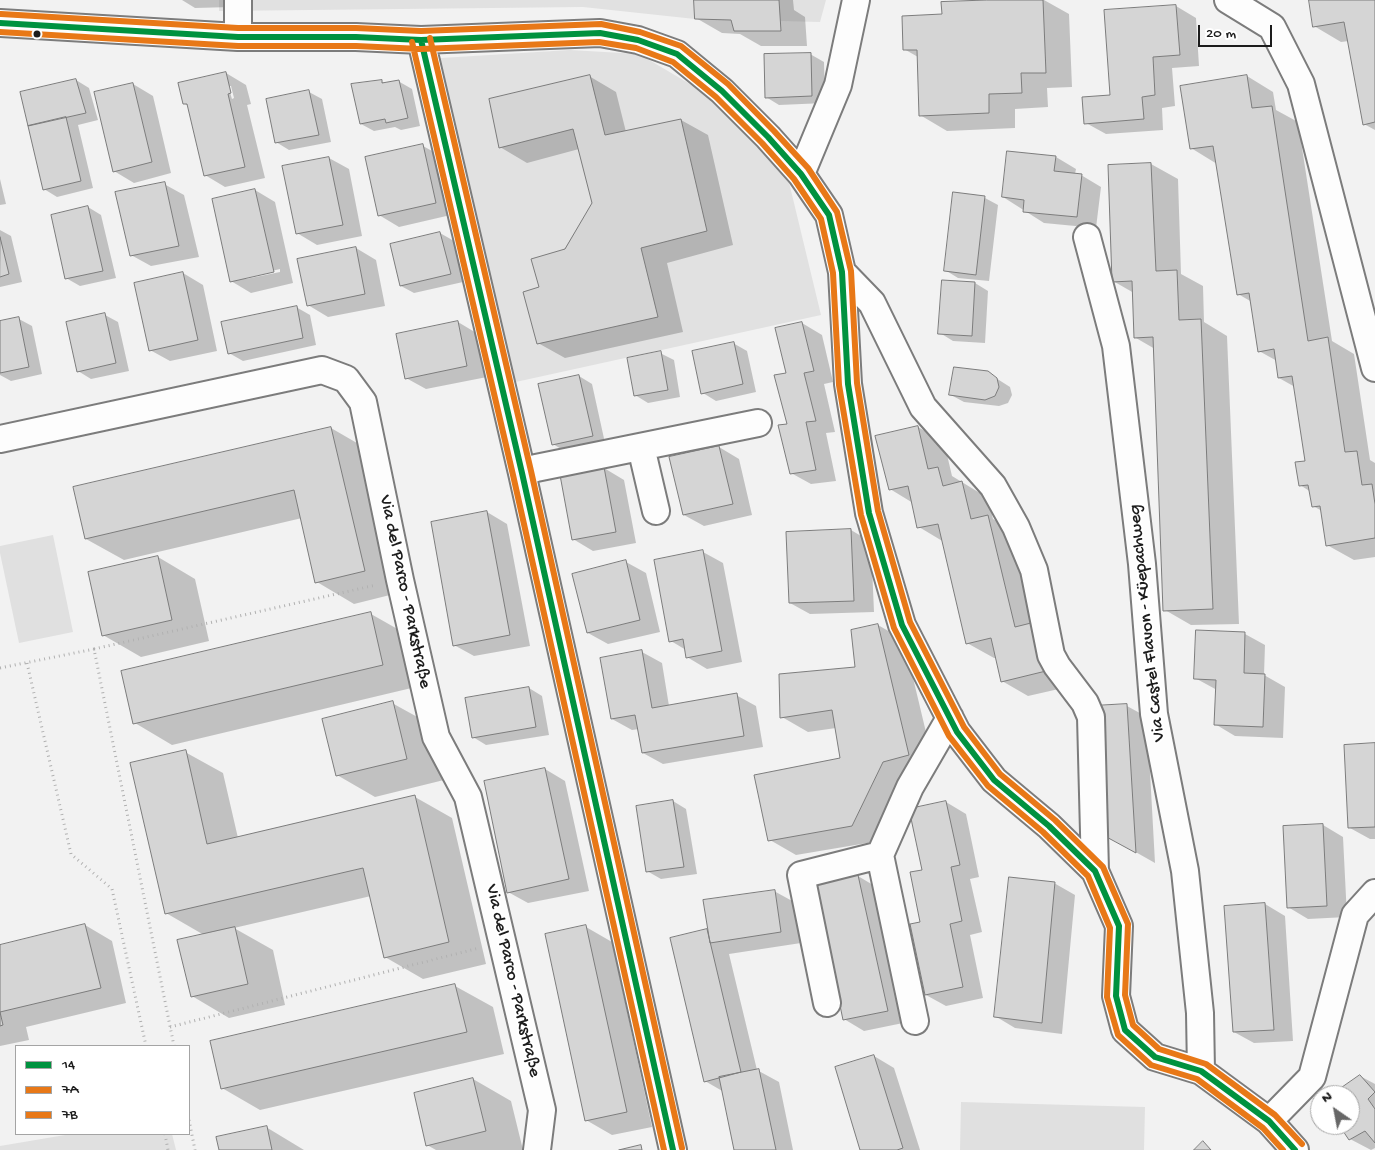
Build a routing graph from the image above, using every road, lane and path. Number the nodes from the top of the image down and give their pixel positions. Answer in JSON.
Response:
{"nodes":[{"id":1,"x":238,"y":0,"type":"edge"},
{"id":2,"x":856,"y":0,"type":"edge"},
{"id":3,"x":1228,"y":0,"type":"edge"},
{"id":4,"x":0,"y":23,"type":"edge"},
{"id":5,"x":238,"y":37,"type":"junction"},
{"id":6,"x":421,"y":40,"type":"junction"},
{"id":7,"x":801,"y":174,"type":"junction"},
{"id":8,"x":1087,"y":237,"type":"dead end"},
{"id":9,"x":842,"y":272,"type":"junction"},
{"id":10,"x":1375,"y":368,"type":"edge"},
{"id":11,"x":758,"y":423,"type":"dead end"},
{"id":12,"x":0,"y":439,"type":"edge"},
{"id":13,"x":641,"y":447,"type":"junction"},
{"id":14,"x":522,"y":473,"type":"junction"},
{"id":15,"x":656,"y":511,"type":"dead end"},
{"id":16,"x":400,"y":580,"type":"junction"},
{"id":17,"x":94,"y":649,"type":"junction"},
{"id":18,"x":27,"y":663,"type":"junction"},
{"id":19,"x":0,"y":668,"type":"edge"},
{"id":20,"x":950,"y":718,"type":"junction"},
{"id":21,"x":880,"y":854,"type":"junction"},
{"id":22,"x":1094,"y":872,"type":"junction"},
{"id":23,"x":1375,"y":893,"type":"edge"},
{"id":24,"x":503,"y":942,"type":"junction"},
{"id":25,"x":827,"y":1003,"type":"dead end"},
{"id":26,"x":915,"y":1021,"type":"dead end"},
{"id":27,"x":170,"y":1027,"type":"junction"},
{"id":28,"x":146,"y":1045,"type":"edge"},
{"id":29,"x":174,"y":1045,"type":"edge"},
{"id":30,"x":1201,"y":1071,"type":"junction"},
{"id":31,"x":1269,"y":1121,"type":"junction"},
{"id":32,"x":190,"y":1125,"type":"edge"},
{"id":33,"x":165,"y":1135,"type":"edge"},
{"id":34,"x":168,"y":1150,"type":"edge"},
{"id":35,"x":195,"y":1150,"type":"edge"},
{"id":36,"x":537,"y":1150,"type":"edge"},
{"id":37,"x":673,"y":1150,"type":"edge"},
{"id":38,"x":1295,"y":1150,"type":"edge"}],
"edges":[{"from":1,"to":5,"type":"street"},
{"from":2,"to":7,"type":"street"},
{"from":3,"to":10,"type":"street"},
{"from":4,"to":5,"type":"street"},
{"from":5,"to":6,"type":"street"},
{"from":6,"to":7,"type":"street"},
{"from":6,"to":14,"type":"street"},
{"from":7,"to":9,"type":"street"},
{"from":8,"to":30,"type":"street","name":"Via Castel Flavon - Küepachweg"},
{"from":9,"to":20,"type":"street"},
{"from":9,"to":22,"type":"street"},
{"from":11,"to":13,"type":"street"},
{"from":12,"to":16,"type":"street","name":"Via del Parco - Parkstraße"},
{"from":13,"to":14,"type":"street"},
{"from":13,"to":15,"type":"street"},
{"from":14,"to":37,"type":"street"},
{"from":16,"to":17,"type":"path"},
{"from":16,"to":24,"type":"street","name":"Via del Parco - Parkstraße"},
{"from":17,"to":18,"type":"path"},
{"from":17,"to":27,"type":"path"},
{"from":18,"to":19,"type":"path"},
{"from":18,"to":28,"type":"path"},
{"from":20,"to":21,"type":"street"},
{"from":20,"to":22,"type":"street"},
{"from":21,"to":25,"type":"street"},
{"from":21,"to":26,"type":"street"},
{"from":22,"to":30,"type":"street"},
{"from":23,"to":31,"type":"street"},
{"from":24,"to":27,"type":"path"},
{"from":24,"to":36,"type":"street","name":"Via del Parco - Parkstraße"},
{"from":27,"to":29,"type":"path"},
{"from":30,"to":31,"type":"street"},
{"from":31,"to":38,"type":"street"},
{"from":32,"to":35,"type":"path"},
{"from":33,"to":34,"type":"path"}]}
